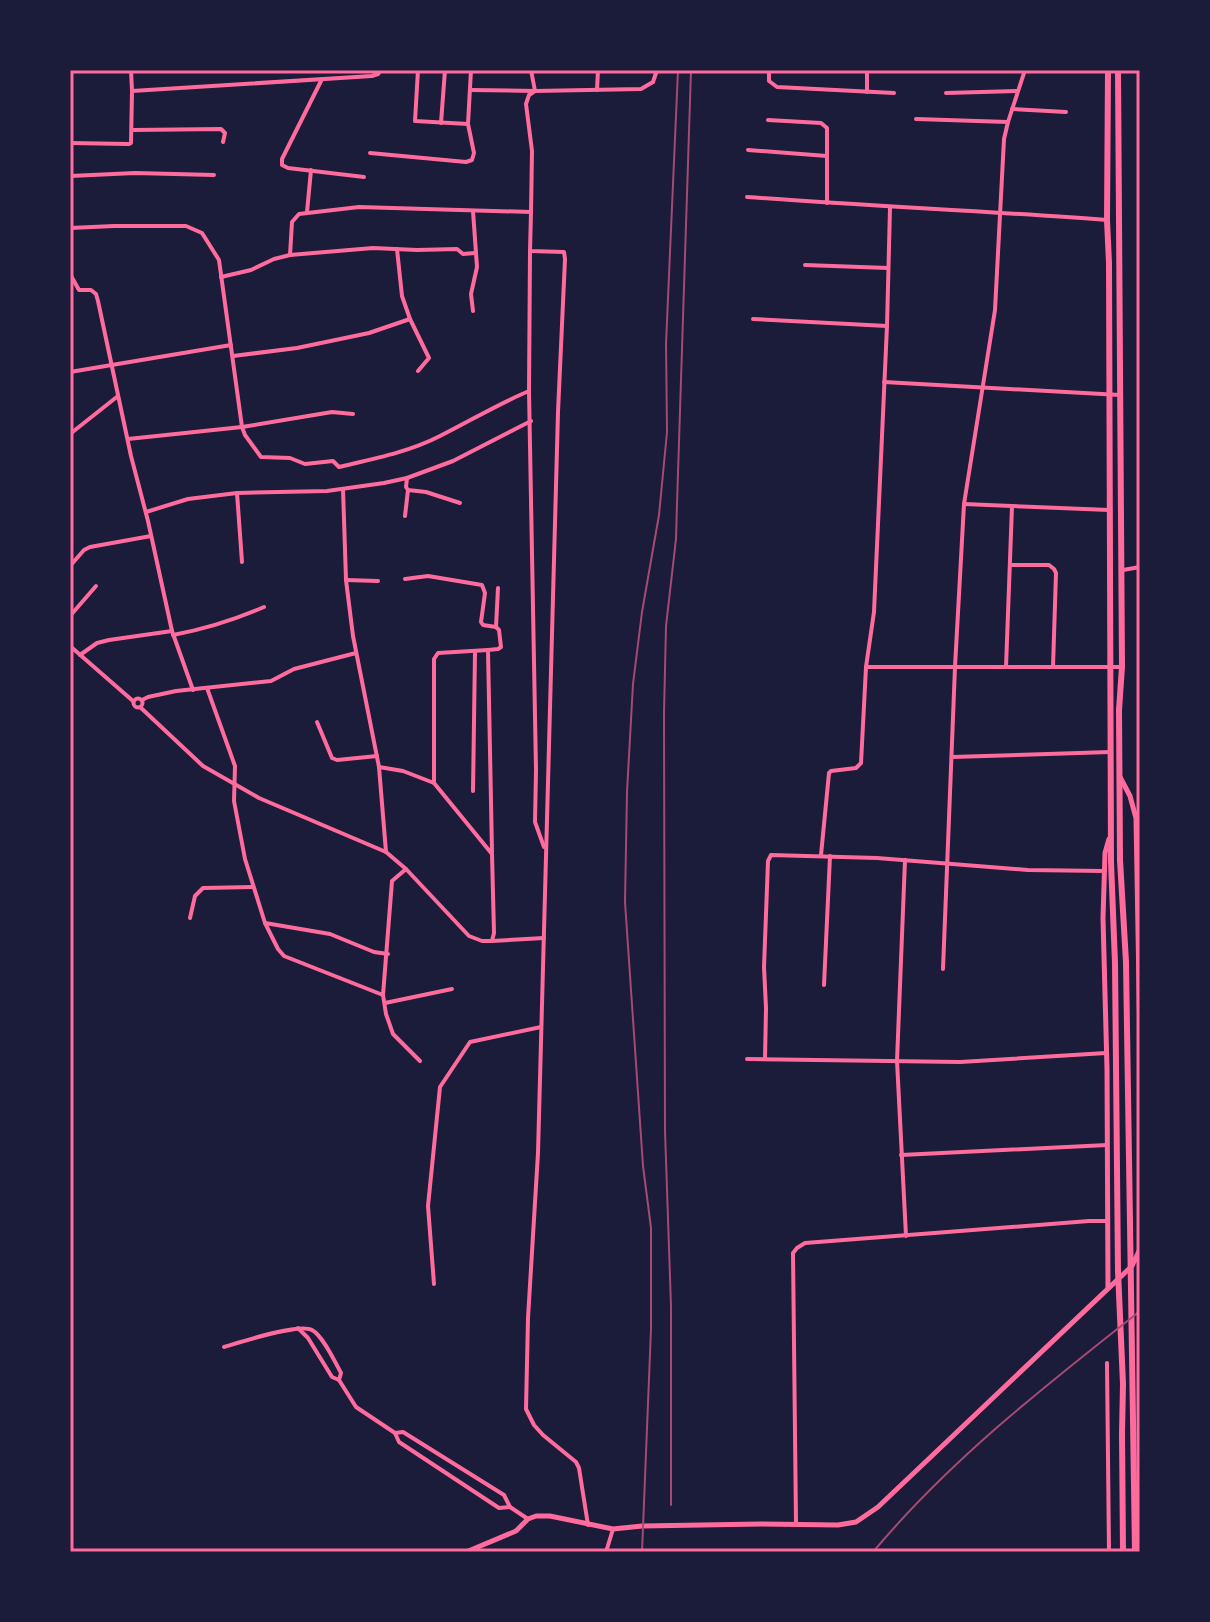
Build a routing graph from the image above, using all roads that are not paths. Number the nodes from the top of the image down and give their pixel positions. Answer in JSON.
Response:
{"nodes":[{"id":1,"x":131,"y":70,"type":"edge"},
{"id":2,"x":381,"y":70,"type":"edge"},
{"id":3,"x":418,"y":70,"type":"edge"},
{"id":4,"x":445,"y":70,"type":"edge"},
{"id":5,"x":471,"y":70,"type":"edge"},
{"id":6,"x":531,"y":70,"type":"edge"},
{"id":7,"x":598,"y":70,"type":"edge"},
{"id":8,"x":657,"y":70,"type":"edge"},
{"id":9,"x":769,"y":70,"type":"edge"},
{"id":10,"x":867,"y":70,"type":"edge"},
{"id":11,"x":1025,"y":70,"type":"edge"},
{"id":12,"x":1108,"y":70,"type":"edge"},
{"id":13,"x":1118,"y":70,"type":"edge"},
{"id":14,"x":322,"y":79,"type":"junction"},
{"id":15,"x":470,"y":90,"type":"junction"},
{"id":16,"x":597,"y":90,"type":"junction"},
{"id":17,"x":132,"y":91,"type":"junction"},
{"id":18,"x":535,"y":91,"type":"junction"},
{"id":19,"x":1017,"y":91,"type":"junction"},
{"id":20,"x":867,"y":93,"type":"junction"},
{"id":21,"x":894,"y":93,"type":"dead end"},
{"id":22,"x":946,"y":93,"type":"dead end"},
{"id":23,"x":1108,"y":95,"type":"junction"},
{"id":24,"x":1118,"y":96,"type":"junction"},
{"id":25,"x":1012,"y":109,"type":"junction"},
{"id":26,"x":1066,"y":112,"type":"dead end"},
{"id":27,"x":916,"y":119,"type":"dead end"},
{"id":28,"x":768,"y":120,"type":"dead end"},
{"id":29,"x":1008,"y":122,"type":"junction"},
{"id":30,"x":441,"y":123,"type":"junction"},
{"id":31,"x":468,"y":124,"type":"junction"},
{"id":32,"x":133,"y":130,"type":"junction"},
{"id":33,"x":223,"y":142,"type":"dead end"},
{"id":34,"x":70,"y":143,"type":"edge"},
{"id":35,"x":748,"y":150,"type":"dead end"},
{"id":36,"x":370,"y":153,"type":"dead end"},
{"id":37,"x":827,"y":156,"type":"junction"},
{"id":38,"x":311,"y":170,"type":"junction"},
{"id":39,"x":214,"y":175,"type":"dead end"},
{"id":40,"x":70,"y":176,"type":"edge"},
{"id":41,"x":364,"y":177,"type":"dead end"},
{"id":42,"x":747,"y":197,"type":"dead end"},
{"id":43,"x":827,"y":203,"type":"junction"},
{"id":44,"x":890,"y":208,"type":"junction"},
{"id":45,"x":473,"y":211,"type":"junction"},
{"id":46,"x":531,"y":212,"type":"junction"},
{"id":47,"x":1000,"y":212,"type":"junction"},
{"id":48,"x":307,"y":213,"type":"junction"},
{"id":49,"x":1107,"y":220,"type":"junction"},
{"id":50,"x":70,"y":228,"type":"edge"},
{"id":51,"x":397,"y":249,"type":"junction"},
{"id":52,"x":530,"y":251,"type":"junction"},
{"id":53,"x":475,"y":253,"type":"junction"},
{"id":54,"x":290,"y":255,"type":"junction"},
{"id":55,"x":805,"y":265,"type":"dead end"},
{"id":56,"x":888,"y":268,"type":"junction"},
{"id":57,"x":70,"y":274,"type":"edge"},
{"id":58,"x":221,"y":277,"type":"junction"},
{"id":59,"x":473,"y":311,"type":"dead end"},
{"id":60,"x":410,"y":319,"type":"junction"},
{"id":61,"x":753,"y":319,"type":"dead end"},
{"id":62,"x":887,"y":326,"type":"junction"},
{"id":63,"x":231,"y":345,"type":"junction"},
{"id":64,"x":233,"y":356,"type":"junction"},
{"id":65,"x":113,"y":366,"type":"junction"},
{"id":66,"x":418,"y":371,"type":"dead end"},
{"id":67,"x":70,"y":372,"type":"edge"},
{"id":68,"x":884,"y":382,"type":"junction"},
{"id":69,"x":982,"y":388,"type":"junction"},
{"id":70,"x":529,"y":391,"type":"junction"},
{"id":71,"x":1110,"y":395,"type":"junction"},
{"id":72,"x":1120,"y":395,"type":"junction"},
{"id":73,"x":118,"y":396,"type":"junction"},
{"id":74,"x":353,"y":414,"type":"dead end"},
{"id":75,"x":531,"y":421,"type":"junction"},
{"id":76,"x":242,"y":427,"type":"junction"},
{"id":77,"x":70,"y":434,"type":"edge"},
{"id":78,"x":128,"y":439,"type":"junction"},
{"id":79,"x":407,"y":478,"type":"junction"},
{"id":80,"x":343,"y":489,"type":"junction"},
{"id":81,"x":408,"y":490,"type":"junction"},
{"id":82,"x":237,"y":493,"type":"junction"},
{"id":83,"x":460,"y":503,"type":"dead end"},
{"id":84,"x":964,"y":504,"type":"junction"},
{"id":85,"x":1012,"y":506,"type":"junction"},
{"id":86,"x":1111,"y":510,"type":"junction"},
{"id":87,"x":146,"y":512,"type":"junction"},
{"id":88,"x":405,"y":516,"type":"dead end"},
{"id":89,"x":152,"y":536,"type":"junction"},
{"id":90,"x":242,"y":562,"type":"dead end"},
{"id":91,"x":1010,"y":565,"type":"junction"},
{"id":92,"x":70,"y":566,"type":"edge"},
{"id":93,"x":1140,"y":567,"type":"edge"},
{"id":94,"x":1122,"y":570,"type":"junction"},
{"id":95,"x":405,"y":579,"type":"dead end"},
{"id":96,"x":346,"y":580,"type":"junction"},
{"id":97,"x":378,"y":581,"type":"dead end"},
{"id":98,"x":96,"y":586,"type":"dead end"},
{"id":99,"x":498,"y":588,"type":"dead end"},
{"id":100,"x":264,"y":607,"type":"dead end"},
{"id":101,"x":70,"y":616,"type":"edge"},
{"id":102,"x":496,"y":627,"type":"junction"},
{"id":103,"x":173,"y":633,"type":"junction"},
{"id":104,"x":70,"y":646,"type":"edge"},
{"id":105,"x":488,"y":650,"type":"junction"},
{"id":106,"x":475,"y":652,"type":"junction"},
{"id":107,"x":357,"y":653,"type":"junction"},
{"id":108,"x":80,"y":655,"type":"junction"},
{"id":109,"x":866,"y":667,"type":"junction"},
{"id":110,"x":955,"y":667,"type":"junction"},
{"id":111,"x":1006,"y":667,"type":"junction"},
{"id":112,"x":1053,"y":667,"type":"junction"},
{"id":113,"x":1112,"y":667,"type":"junction"},
{"id":114,"x":1122,"y":667,"type":"junction"},
{"id":115,"x":207,"y":688,"type":"junction"},
{"id":116,"x":193,"y":690,"type":"junction"},
{"id":117,"x":141,"y":703,"type":"junction"},
{"id":118,"x":317,"y":722,"type":"dead end"},
{"id":119,"x":1111,"y":752,"type":"junction"},
{"id":120,"x":377,"y":756,"type":"junction"},
{"id":121,"x":952,"y":757,"type":"junction"},
{"id":122,"x":379,"y":767,"type":"junction"},
{"id":123,"x":1119,"y":776,"type":"junction"},
{"id":124,"x":434,"y":783,"type":"junction"},
{"id":125,"x":235,"y":784,"type":"junction"},
{"id":126,"x":473,"y":791,"type":"dead end"},
{"id":127,"x":1111,"y":833,"type":"junction"},
{"id":128,"x":546,"y":851,"type":"junction"},
{"id":129,"x":386,"y":852,"type":"junction"},
{"id":130,"x":492,"y":854,"type":"junction"},
{"id":131,"x":821,"y":855,"type":"junction"},
{"id":132,"x":830,"y":856,"type":"junction"},
{"id":133,"x":905,"y":860,"type":"junction"},
{"id":134,"x":948,"y":863,"type":"junction"},
{"id":135,"x":406,"y":869,"type":"junction"},
{"id":136,"x":1104,"y":871,"type":"junction"},
{"id":137,"x":1139,"y":884,"type":"edge"},
{"id":138,"x":253,"y":887,"type":"junction"},
{"id":139,"x":190,"y":918,"type":"dead end"},
{"id":140,"x":265,"y":923,"type":"junction"},
{"id":141,"x":544,"y":938,"type":"junction"},
{"id":142,"x":492,"y":941,"type":"junction"},
{"id":143,"x":388,"y":954,"type":"junction"},
{"id":144,"x":943,"y":969,"type":"dead end"},
{"id":145,"x":824,"y":985,"type":"dead end"},
{"id":146,"x":452,"y":989,"type":"dead end"},
{"id":147,"x":383,"y":995,"type":"junction"},
{"id":148,"x":385,"y":1003,"type":"junction"},
{"id":149,"x":541,"y":1027,"type":"junction"},
{"id":150,"x":1140,"y":1044,"type":"edge"},
{"id":151,"x":1106,"y":1053,"type":"junction"},
{"id":152,"x":747,"y":1059,"type":"dead end"},
{"id":153,"x":765,"y":1059,"type":"junction"},
{"id":154,"x":420,"y":1061,"type":"dead end"},
{"id":155,"x":897,"y":1061,"type":"junction"},
{"id":156,"x":1107,"y":1145,"type":"junction"},
{"id":157,"x":901,"y":1155,"type":"junction"},
{"id":158,"x":1108,"y":1221,"type":"junction"},
{"id":159,"x":906,"y":1236,"type":"junction"},
{"id":160,"x":1140,"y":1249,"type":"edge"},
{"id":161,"x":434,"y":1284,"type":"dead end"},
{"id":162,"x":1108,"y":1289,"type":"junction"},
{"id":163,"x":298,"y":1328,"type":"junction"},
{"id":164,"x":224,"y":1347,"type":"dead end"},
{"id":165,"x":1107,"y":1363,"type":"dead end"},
{"id":166,"x":339,"y":1380,"type":"junction"},
{"id":167,"x":395,"y":1433,"type":"junction"},
{"id":168,"x":510,"y":1507,"type":"junction"},
{"id":169,"x":528,"y":1519,"type":"junction"},
{"id":170,"x":796,"y":1523,"type":"junction"},
{"id":171,"x":588,"y":1525,"type":"junction"},
{"id":172,"x":613,"y":1529,"type":"junction"},
{"id":173,"x":480,"y":1550,"type":"edge"},
{"id":174,"x":466,"y":1552,"type":"edge"},
{"id":175,"x":606,"y":1552,"type":"edge"},
{"id":176,"x":1109,"y":1552,"type":"edge"},
{"id":177,"x":1123,"y":1552,"type":"edge"},
{"id":178,"x":1135,"y":1552,"type":"edge"}],
"edges":[{"from":1,"to":17,"type":"street"},
{"from":2,"to":14,"type":"street"},
{"from":3,"to":30,"type":"street"},
{"from":4,"to":30,"type":"street"},
{"from":5,"to":15,"type":"street"},
{"from":6,"to":18,"type":"street"},
{"from":7,"to":16,"type":"street"},
{"from":8,"to":16,"type":"street"},
{"from":9,"to":20,"type":"street"},
{"from":10,"to":20,"type":"street"},
{"from":11,"to":19,"type":"street"},
{"from":12,"to":23,"type":"main road"},
{"from":13,"to":24,"type":"main road"},
{"from":14,"to":17,"type":"street"},
{"from":14,"to":38,"type":"street"},
{"from":15,"to":18,"type":"street"},
{"from":15,"to":31,"type":"street"},
{"from":16,"to":18,"type":"street"},
{"from":17,"to":32,"type":"street"},
{"from":18,"to":46,"type":"street"},
{"from":19,"to":22,"type":"street"},
{"from":19,"to":25,"type":"street"},
{"from":20,"to":21,"type":"street"},
{"from":23,"to":24,"type":"main road"},
{"from":23,"to":49,"type":"main road"},
{"from":24,"to":72,"type":"main road"},
{"from":25,"to":26,"type":"street"},
{"from":25,"to":29,"type":"street"},
{"from":27,"to":29,"type":"street"},
{"from":28,"to":37,"type":"street"},
{"from":29,"to":47,"type":"street"},
{"from":30,"to":31,"type":"street"},
{"from":31,"to":36,"type":"street"},
{"from":32,"to":33,"type":"street"},
{"from":32,"to":34,"type":"street"},
{"from":35,"to":37,"type":"street"},
{"from":37,"to":43,"type":"street"},
{"from":38,"to":41,"type":"street"},
{"from":38,"to":48,"type":"street"},
{"from":39,"to":40,"type":"street"},
{"from":42,"to":43,"type":"street"},
{"from":43,"to":44,"type":"street"},
{"from":44,"to":47,"type":"street"},
{"from":44,"to":56,"type":"street"},
{"from":45,"to":46,"type":"street"},
{"from":45,"to":48,"type":"street"},
{"from":45,"to":53,"type":"street"},
{"from":46,"to":52,"type":"street"},
{"from":47,"to":49,"type":"street"},
{"from":47,"to":69,"type":"street"},
{"from":48,"to":54,"type":"street"},
{"from":49,"to":71,"type":"main road"},
{"from":50,"to":58,"type":"street"},
{"from":51,"to":53,"type":"street"},
{"from":51,"to":54,"type":"street"},
{"from":51,"to":60,"type":"street"},
{"from":52,"to":70,"type":"street"},
{"from":52,"to":128,"type":"street"},
{"from":53,"to":59,"type":"street"},
{"from":54,"to":58,"type":"street"},
{"from":55,"to":56,"type":"street"},
{"from":56,"to":62,"type":"street"},
{"from":57,"to":65,"type":"street"},
{"from":58,"to":63,"type":"street"},
{"from":60,"to":64,"type":"street"},
{"from":60,"to":66,"type":"street"},
{"from":61,"to":62,"type":"street"},
{"from":62,"to":68,"type":"street"},
{"from":63,"to":64,"type":"street"},
{"from":63,"to":65,"type":"street"},
{"from":64,"to":76,"type":"street"},
{"from":65,"to":67,"type":"street"},
{"from":65,"to":73,"type":"street"},
{"from":68,"to":69,"type":"street"},
{"from":68,"to":109,"type":"street"},
{"from":69,"to":71,"type":"street"},
{"from":69,"to":84,"type":"street"},
{"from":70,"to":75,"type":"street"},
{"from":70,"to":76,"type":"street"},
{"from":71,"to":72,"type":"street"},
{"from":71,"to":86,"type":"main road"},
{"from":72,"to":94,"type":"main road"},
{"from":73,"to":77,"type":"street"},
{"from":73,"to":78,"type":"street"},
{"from":74,"to":76,"type":"street"},
{"from":75,"to":79,"type":"street"},
{"from":75,"to":128,"type":"street"},
{"from":76,"to":78,"type":"street"},
{"from":78,"to":87,"type":"street"},
{"from":79,"to":80,"type":"street"},
{"from":79,"to":81,"type":"street"},
{"from":80,"to":82,"type":"street"},
{"from":80,"to":96,"type":"street"},
{"from":81,"to":83,"type":"street"},
{"from":81,"to":88,"type":"street"},
{"from":82,"to":87,"type":"street"},
{"from":82,"to":90,"type":"street"},
{"from":84,"to":85,"type":"street"},
{"from":84,"to":110,"type":"street"},
{"from":85,"to":86,"type":"street"},
{"from":85,"to":91,"type":"street"},
{"from":86,"to":113,"type":"main road"},
{"from":87,"to":89,"type":"street"},
{"from":89,"to":92,"type":"street"},
{"from":89,"to":103,"type":"street"},
{"from":91,"to":111,"type":"street"},
{"from":91,"to":112,"type":"street"},
{"from":93,"to":94,"type":"street"},
{"from":94,"to":114,"type":"main road"},
{"from":95,"to":102,"type":"street"},
{"from":96,"to":97,"type":"street"},
{"from":96,"to":107,"type":"street"},
{"from":98,"to":101,"type":"street"},
{"from":99,"to":102,"type":"street"},
{"from":100,"to":103,"type":"street"},
{"from":102,"to":105,"type":"street"},
{"from":103,"to":108,"type":"street"},
{"from":103,"to":116,"type":"street"},
{"from":104,"to":108,"type":"street"},
{"from":105,"to":106,"type":"street"},
{"from":105,"to":130,"type":"street"},
{"from":106,"to":124,"type":"street"},
{"from":106,"to":126,"type":"street"},
{"from":107,"to":115,"type":"street"},
{"from":107,"to":120,"type":"street"},
{"from":108,"to":117,"type":"street"},
{"from":109,"to":110,"type":"street"},
{"from":109,"to":131,"type":"street"},
{"from":110,"to":111,"type":"street"},
{"from":110,"to":121,"type":"street"},
{"from":111,"to":112,"type":"street"},
{"from":112,"to":113,"type":"street"},
{"from":113,"to":114,"type":"street"},
{"from":113,"to":119,"type":"main road"},
{"from":114,"to":123,"type":"main road"},
{"from":115,"to":116,"type":"street"},
{"from":115,"to":125,"type":"street"},
{"from":116,"to":117,"type":"street"},
{"from":117,"to":125,"type":"street"},
{"from":118,"to":120,"type":"street"},
{"from":119,"to":121,"type":"street"},
{"from":119,"to":127,"type":"main road"},
{"from":120,"to":122,"type":"street"},
{"from":121,"to":134,"type":"street"},
{"from":122,"to":124,"type":"street"},
{"from":122,"to":129,"type":"street"},
{"from":123,"to":137,"type":"street"},
{"from":123,"to":178,"type":"main road"},
{"from":124,"to":130,"type":"street"},
{"from":125,"to":129,"type":"street"},
{"from":125,"to":138,"type":"street"},
{"from":127,"to":136,"type":"street"},
{"from":127,"to":177,"type":"main road"},
{"from":128,"to":141,"type":"street"},
{"from":129,"to":135,"type":"street"},
{"from":130,"to":142,"type":"street"},
{"from":131,"to":132,"type":"street"},
{"from":131,"to":153,"type":"street"},
{"from":132,"to":133,"type":"street"},
{"from":132,"to":145,"type":"street"},
{"from":133,"to":134,"type":"street"},
{"from":133,"to":155,"type":"street"},
{"from":134,"to":136,"type":"street"},
{"from":134,"to":144,"type":"street"},
{"from":135,"to":142,"type":"street"},
{"from":135,"to":143,"type":"street"},
{"from":136,"to":151,"type":"street"},
{"from":137,"to":150,"type":"street"},
{"from":138,"to":139,"type":"street"},
{"from":138,"to":140,"type":"street"},
{"from":140,"to":143,"type":"street"},
{"from":140,"to":147,"type":"street"},
{"from":141,"to":142,"type":"street"},
{"from":141,"to":149,"type":"street"},
{"from":143,"to":147,"type":"street"},
{"from":146,"to":148,"type":"street"},
{"from":147,"to":148,"type":"street"},
{"from":148,"to":154,"type":"street"},
{"from":149,"to":161,"type":"street"},
{"from":149,"to":171,"type":"street"},
{"from":151,"to":155,"type":"street"},
{"from":151,"to":156,"type":"street"},
{"from":152,"to":153,"type":"street"},
{"from":153,"to":155,"type":"street"},
{"from":155,"to":157,"type":"street"},
{"from":156,"to":157,"type":"street"},
{"from":156,"to":158,"type":"street"},
{"from":157,"to":159,"type":"street"},
{"from":158,"to":159,"type":"street"},
{"from":158,"to":162,"type":"street"},
{"from":159,"to":170,"type":"street"},
{"from":160,"to":162,"type":"street"},
{"from":162,"to":170,"type":"street"},
{"from":163,"to":164,"type":"street"},
{"from":163,"to":166,"type":"street"},
{"from":163,"to":166,"type":"street"},
{"from":165,"to":176,"type":"street"},
{"from":166,"to":167,"type":"street"},
{"from":167,"to":168,"type":"street"},
{"from":167,"to":168,"type":"street"},
{"from":168,"to":169,"type":"street"},
{"from":169,"to":171,"type":"street"},
{"from":169,"to":173,"type":"street"},
{"from":170,"to":172,"type":"street"},
{"from":171,"to":172,"type":"street"},
{"from":172,"to":175,"type":"street"},
{"from":173,"to":174,"type":"street"}]}
